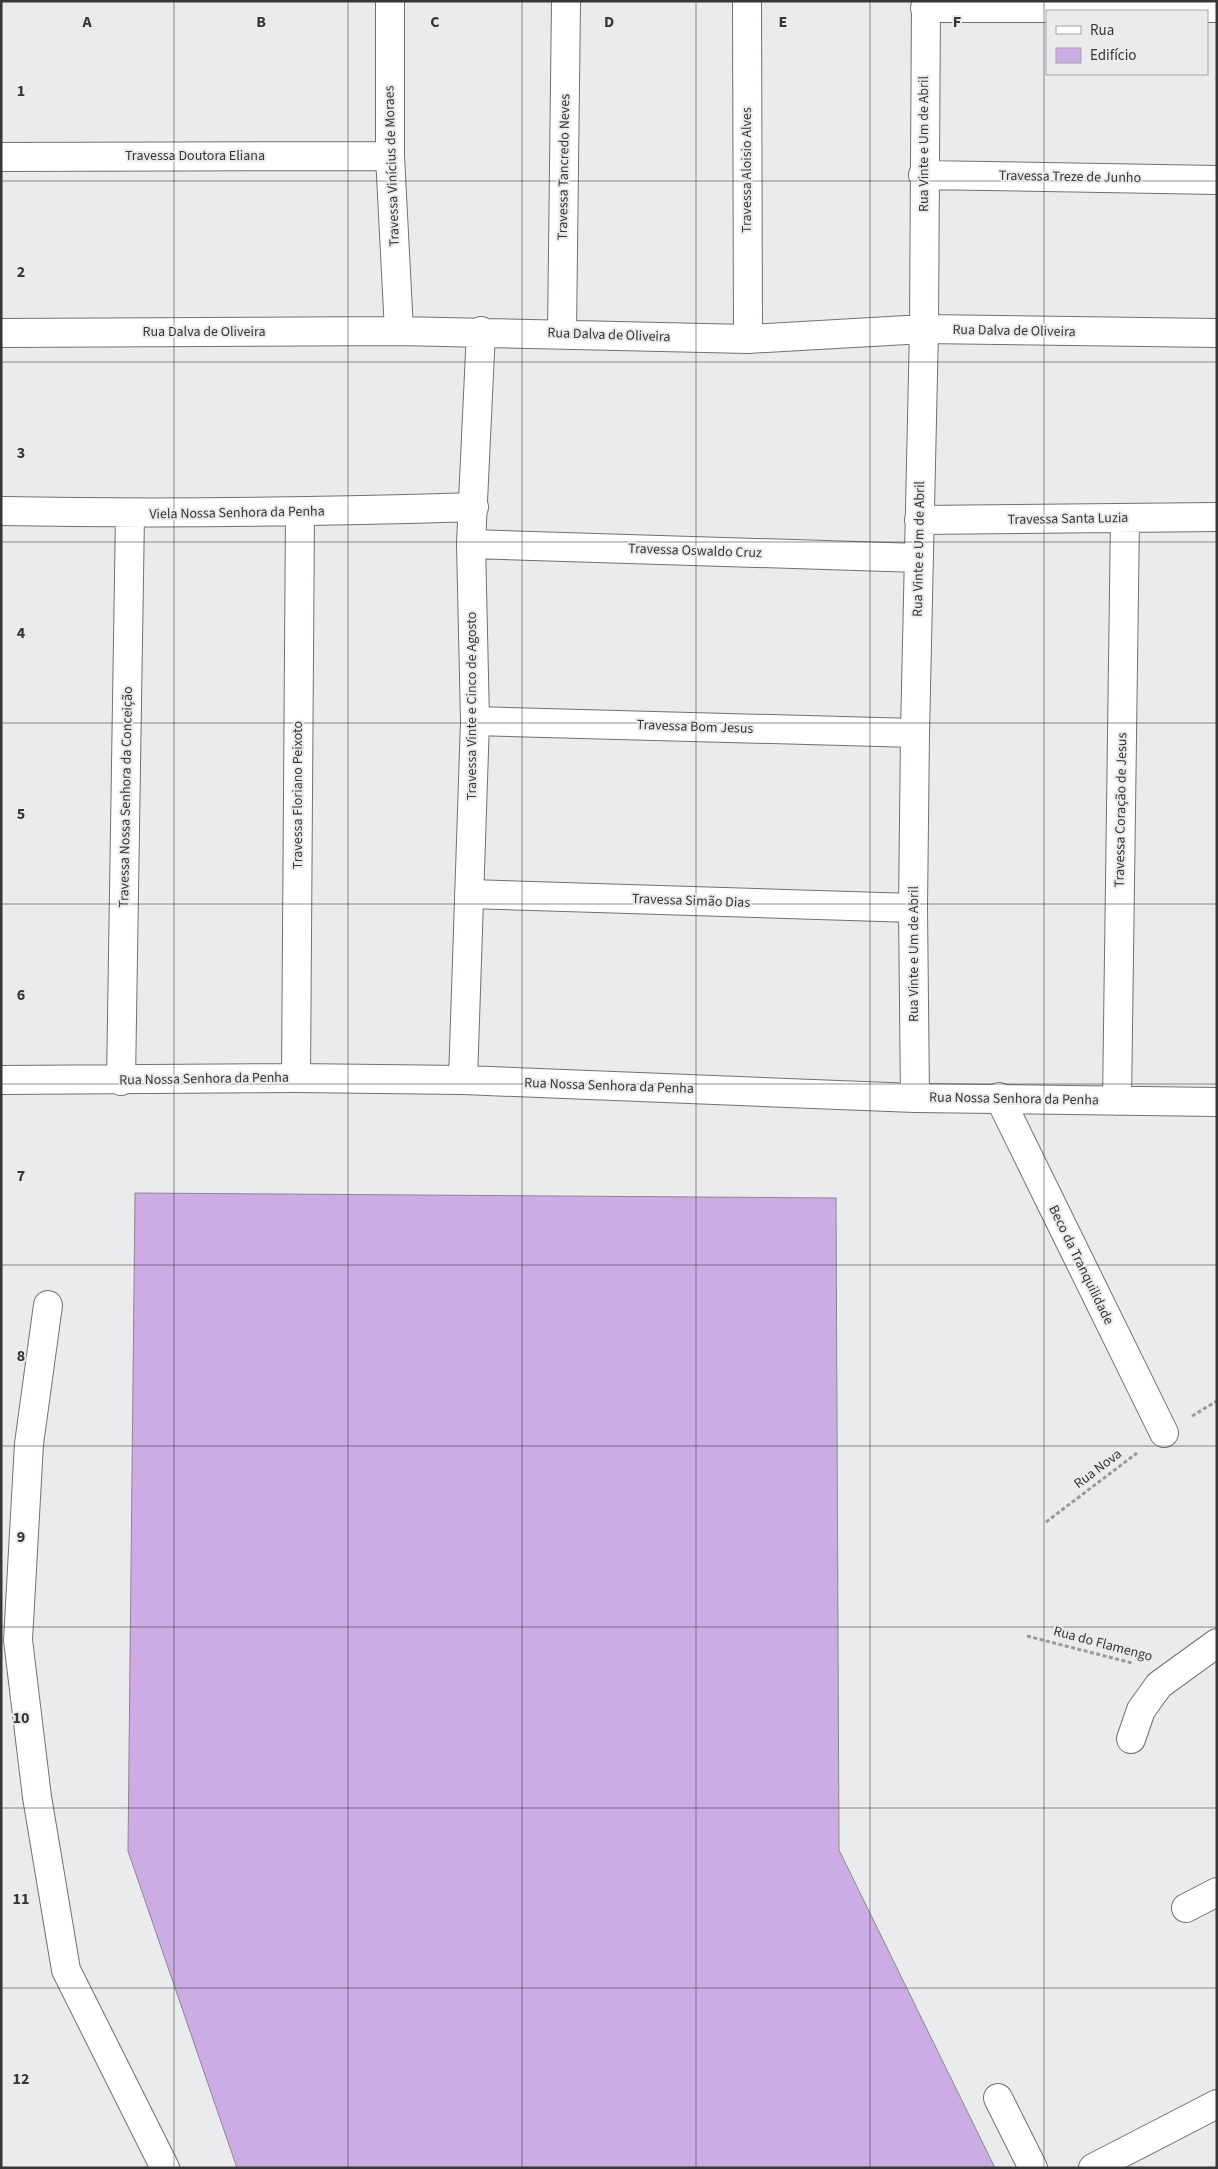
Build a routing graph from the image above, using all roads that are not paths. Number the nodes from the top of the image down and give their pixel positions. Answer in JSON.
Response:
{"nodes":[{"id":1,"x":390,"y":1,"type":"edge"},
{"id":2,"x":566,"y":1,"type":"edge"},
{"id":3,"x":747,"y":1,"type":"edge"},
{"id":4,"x":925,"y":5,"type":"edge"},
{"id":5,"x":1217,"y":8,"type":"edge"},
{"id":6,"x":390,"y":156,"type":"junction"},
{"id":7,"x":1,"y":157,"type":"edge"},
{"id":8,"x":923,"y":175,"type":"junction"},
{"id":9,"x":1217,"y":180,"type":"edge"},
{"id":10,"x":924,"y":329,"type":"junction"},
{"id":11,"x":399,"y":330,"type":"junction"},
{"id":12,"x":481,"y":332,"type":"junction"},
{"id":13,"x":1,"y":333,"type":"edge"},
{"id":14,"x":562,"y":333,"type":"junction"},
{"id":15,"x":1217,"y":333,"type":"edge"},
{"id":16,"x":748,"y":339,"type":"junction"},
{"id":17,"x":474,"y":507,"type":"junction"},
{"id":18,"x":1,"y":511,"type":"edge"},
{"id":19,"x":300,"y":512,"type":"junction"},
{"id":20,"x":130,"y":514,"type":"junction"},
{"id":21,"x":1217,"y":517,"type":"edge"},
{"id":22,"x":1125,"y":518,"type":"junction"},
{"id":23,"x":919,"y":520,"type":"junction"},
{"id":24,"x":471,"y":544,"type":"junction"},
{"id":25,"x":919,"y":558,"type":"junction"},
{"id":26,"x":475,"y":721,"type":"junction"},
{"id":27,"x":915,"y":732,"type":"junction"},
{"id":28,"x":469,"y":894,"type":"junction"},
{"id":29,"x":913,"y":908,"type":"junction"},
{"id":30,"x":296,"y":1078,"type":"junction"},
{"id":31,"x":1,"y":1080,"type":"edge"},
{"id":32,"x":463,"y":1080,"type":"junction"},
{"id":33,"x":122,"y":1081,"type":"junction"},
{"id":34,"x":999,"y":1097,"type":"junction"},
{"id":35,"x":915,"y":1098,"type":"junction"},
{"id":36,"x":1117,"y":1102,"type":"junction"},
{"id":37,"x":1217,"y":1102,"type":"edge"},
{"id":38,"x":48,"y":1305,"type":"dead end"},
{"id":39,"x":1164,"y":1433,"type":"road end"},
{"id":40,"x":1217,"y":1643,"type":"edge"},
{"id":41,"x":1131,"y":1739,"type":"dead end"},
{"id":42,"x":1217,"y":1892,"type":"edge"},
{"id":43,"x":1186,"y":1908,"type":"dead end"},
{"id":44,"x":998,"y":2098,"type":"dead end"},
{"id":45,"x":1217,"y":2104,"type":"edge"},
{"id":46,"x":166,"y":2168,"type":"edge"},
{"id":47,"x":1034,"y":2168,"type":"edge"},
{"id":48,"x":1092,"y":2168,"type":"edge"}],
"edges":[{"from":1,"to":6,"type":"street","name":"Travessa Vinícius de Moraes"},
{"from":2,"to":14,"type":"street","name":"Travessa Tancredo Neves"},
{"from":3,"to":16,"type":"street","name":"Travessa Aloisio Alves"},
{"from":4,"to":5,"type":"street"},
{"from":4,"to":8,"type":"street","name":"Rua Vinte e Um de Abril"},
{"from":6,"to":7,"type":"street","name":"Travessa Doutora Eliana"},
{"from":6,"to":11,"type":"street","name":"Travessa Vinícius de Moraes"},
{"from":8,"to":9,"type":"street","name":"Travessa Treze de Junho"},
{"from":8,"to":10,"type":"street","name":"Rua Vinte e Um de Abril"},
{"from":10,"to":15,"type":"street","name":"Rua Dalva de Oliveira"},
{"from":10,"to":16,"type":"street","name":"Rua Dalva de Oliveira"},
{"from":10,"to":23,"type":"street","name":"Rua Vinte e Um de Abril"},
{"from":11,"to":12,"type":"street","name":"Rua Dalva de Oliveira"},
{"from":11,"to":13,"type":"street","name":"Rua Dalva de Oliveira"},
{"from":12,"to":14,"type":"street","name":"Rua Dalva de Oliveira"},
{"from":12,"to":17,"type":"street","name":"Travessa Vinte e Cinco de Agosto"},
{"from":14,"to":16,"type":"street","name":"Rua Dalva de Oliveira"},
{"from":17,"to":19,"type":"street","name":"Viela Nossa Senhora da Penha"},
{"from":17,"to":24,"type":"street","name":"Travessa Vinte e Cinco de Agosto"},
{"from":18,"to":20,"type":"street","name":"Viela Nossa Senhora da Penha"},
{"from":19,"to":20,"type":"street","name":"Viela Nossa Senhora da Penha"},
{"from":19,"to":30,"type":"street","name":"Travessa Floriano Peixoto"},
{"from":20,"to":33,"type":"street","name":"Travessa Nossa Senhora da Conceição"},
{"from":21,"to":22,"type":"street","name":"Travessa Santa Luzia"},
{"from":22,"to":23,"type":"street","name":"Travessa Santa Luzia"},
{"from":22,"to":36,"type":"street","name":"Travessa Coração de Jesus"},
{"from":23,"to":25,"type":"street","name":"Rua Vinte e Um de Abril"},
{"from":24,"to":25,"type":"street","name":"Travessa Oswaldo Cruz"},
{"from":24,"to":26,"type":"street","name":"Travessa Vinte e Cinco de Agosto"},
{"from":25,"to":27,"type":"street","name":"Rua Vinte e Um de Abril"},
{"from":26,"to":27,"type":"street","name":"Travessa Bom Jesus"},
{"from":26,"to":28,"type":"street","name":"Travessa Vinte e Cinco de Agosto"},
{"from":27,"to":29,"type":"street","name":"Rua Vinte e Um de Abril"},
{"from":28,"to":29,"type":"street","name":"Travessa Simão Dias"},
{"from":28,"to":32,"type":"street","name":"Travessa Vinte e Cinco de Agosto"},
{"from":29,"to":35,"type":"street","name":"Rua Vinte e Um de Abril"},
{"from":30,"to":32,"type":"street","name":"Rua Nossa Senhora da Penha"},
{"from":30,"to":33,"type":"street","name":"Rua Nossa Senhora da Penha"},
{"from":31,"to":33,"type":"street","name":"Rua Nossa Senhora da Penha"},
{"from":32,"to":35,"type":"street","name":"Rua Nossa Senhora da Penha"},
{"from":34,"to":35,"type":"street","name":"Rua Nossa Senhora da Penha"},
{"from":34,"to":36,"type":"street","name":"Rua Nossa Senhora da Penha"},
{"from":34,"to":39,"type":"street","name":"Beco da Tranquilidade"},
{"from":36,"to":37,"type":"street","name":"Rua Nossa Senhora da Penha"},
{"from":38,"to":46,"type":"street"},
{"from":40,"to":41,"type":"street"},
{"from":42,"to":43,"type":"street"},
{"from":44,"to":47,"type":"street"},
{"from":45,"to":48,"type":"street"}]}
